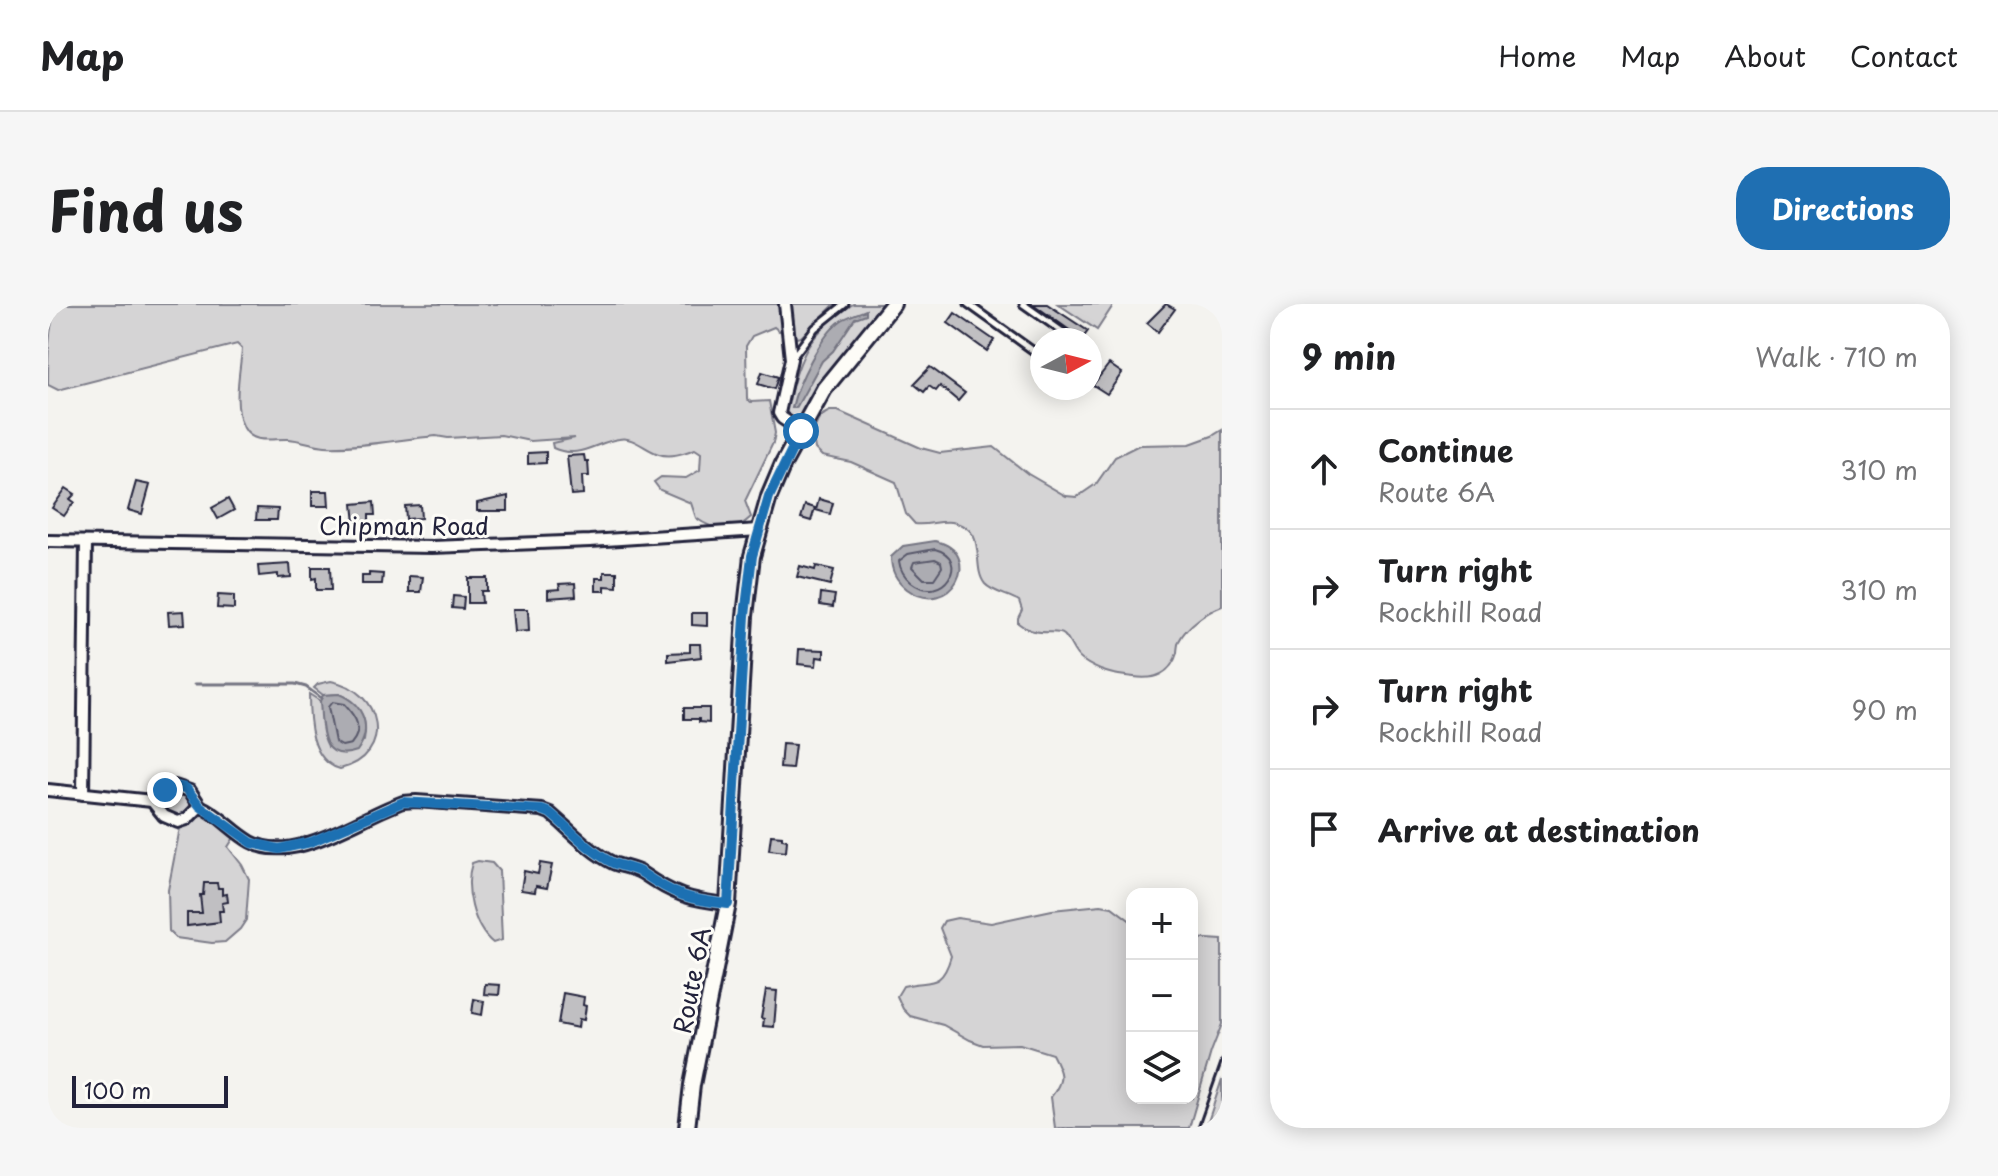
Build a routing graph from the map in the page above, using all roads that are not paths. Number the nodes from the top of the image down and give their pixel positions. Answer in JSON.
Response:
{"nodes":[{"id":1,"x":785,"y":304,"type":"edge"},
{"id":2,"x":845,"y":304,"type":"edge"},
{"id":3,"x":893,"y":304,"type":"edge"},
{"id":4,"x":968,"y":304,"type":"edge"},
{"id":5,"x":1023,"y":304,"type":"edge"},
{"id":6,"x":1057,"y":328,"type":"edge"},
{"id":7,"x":1030,"y":348,"type":"edge"},
{"id":8,"x":791,"y":359,"type":"junction"},
{"id":9,"x":801,"y":431,"type":"junction"},
{"id":10,"x":759,"y":530,"type":"junction"},
{"id":11,"x":48,"y":541,"type":"edge"},
{"id":12,"x":86,"y":542,"type":"junction"},
{"id":13,"x":48,"y":790,"type":"edge"},
{"id":14,"x":83,"y":794,"type":"junction"},
{"id":15,"x":152,"y":801,"type":"junction"},
{"id":16,"x":200,"y":806,"type":"junction"},
{"id":17,"x":728,"y":904,"type":"junction"},
{"id":18,"x":687,"y":1128,"type":"edge"}],
"edges":[{"from":1,"to":8,"type":"street"},
{"from":2,"to":8,"type":"lane"},
{"from":3,"to":9,"type":"main road","name":"Route 6A"},
{"from":4,"to":7,"type":"lane"},
{"from":5,"to":6,"type":"lane"},
{"from":8,"to":9,"type":"street"},
{"from":9,"to":10,"type":"main road","name":"Route 6A"},
{"from":10,"to":12,"type":"street","name":"Chipman Road"},
{"from":10,"to":17,"type":"main road","name":"Route 6A"},
{"from":11,"to":12,"type":"street","name":"Chipman Road"},
{"from":12,"to":14,"type":"street"},
{"from":13,"to":14,"type":"street"},
{"from":14,"to":15,"type":"street"},
{"from":15,"to":16,"type":"street"},
{"from":15,"to":16,"type":"street"},
{"from":16,"to":17,"type":"street"},
{"from":17,"to":18,"type":"main road","name":"Route 6A"}]}
